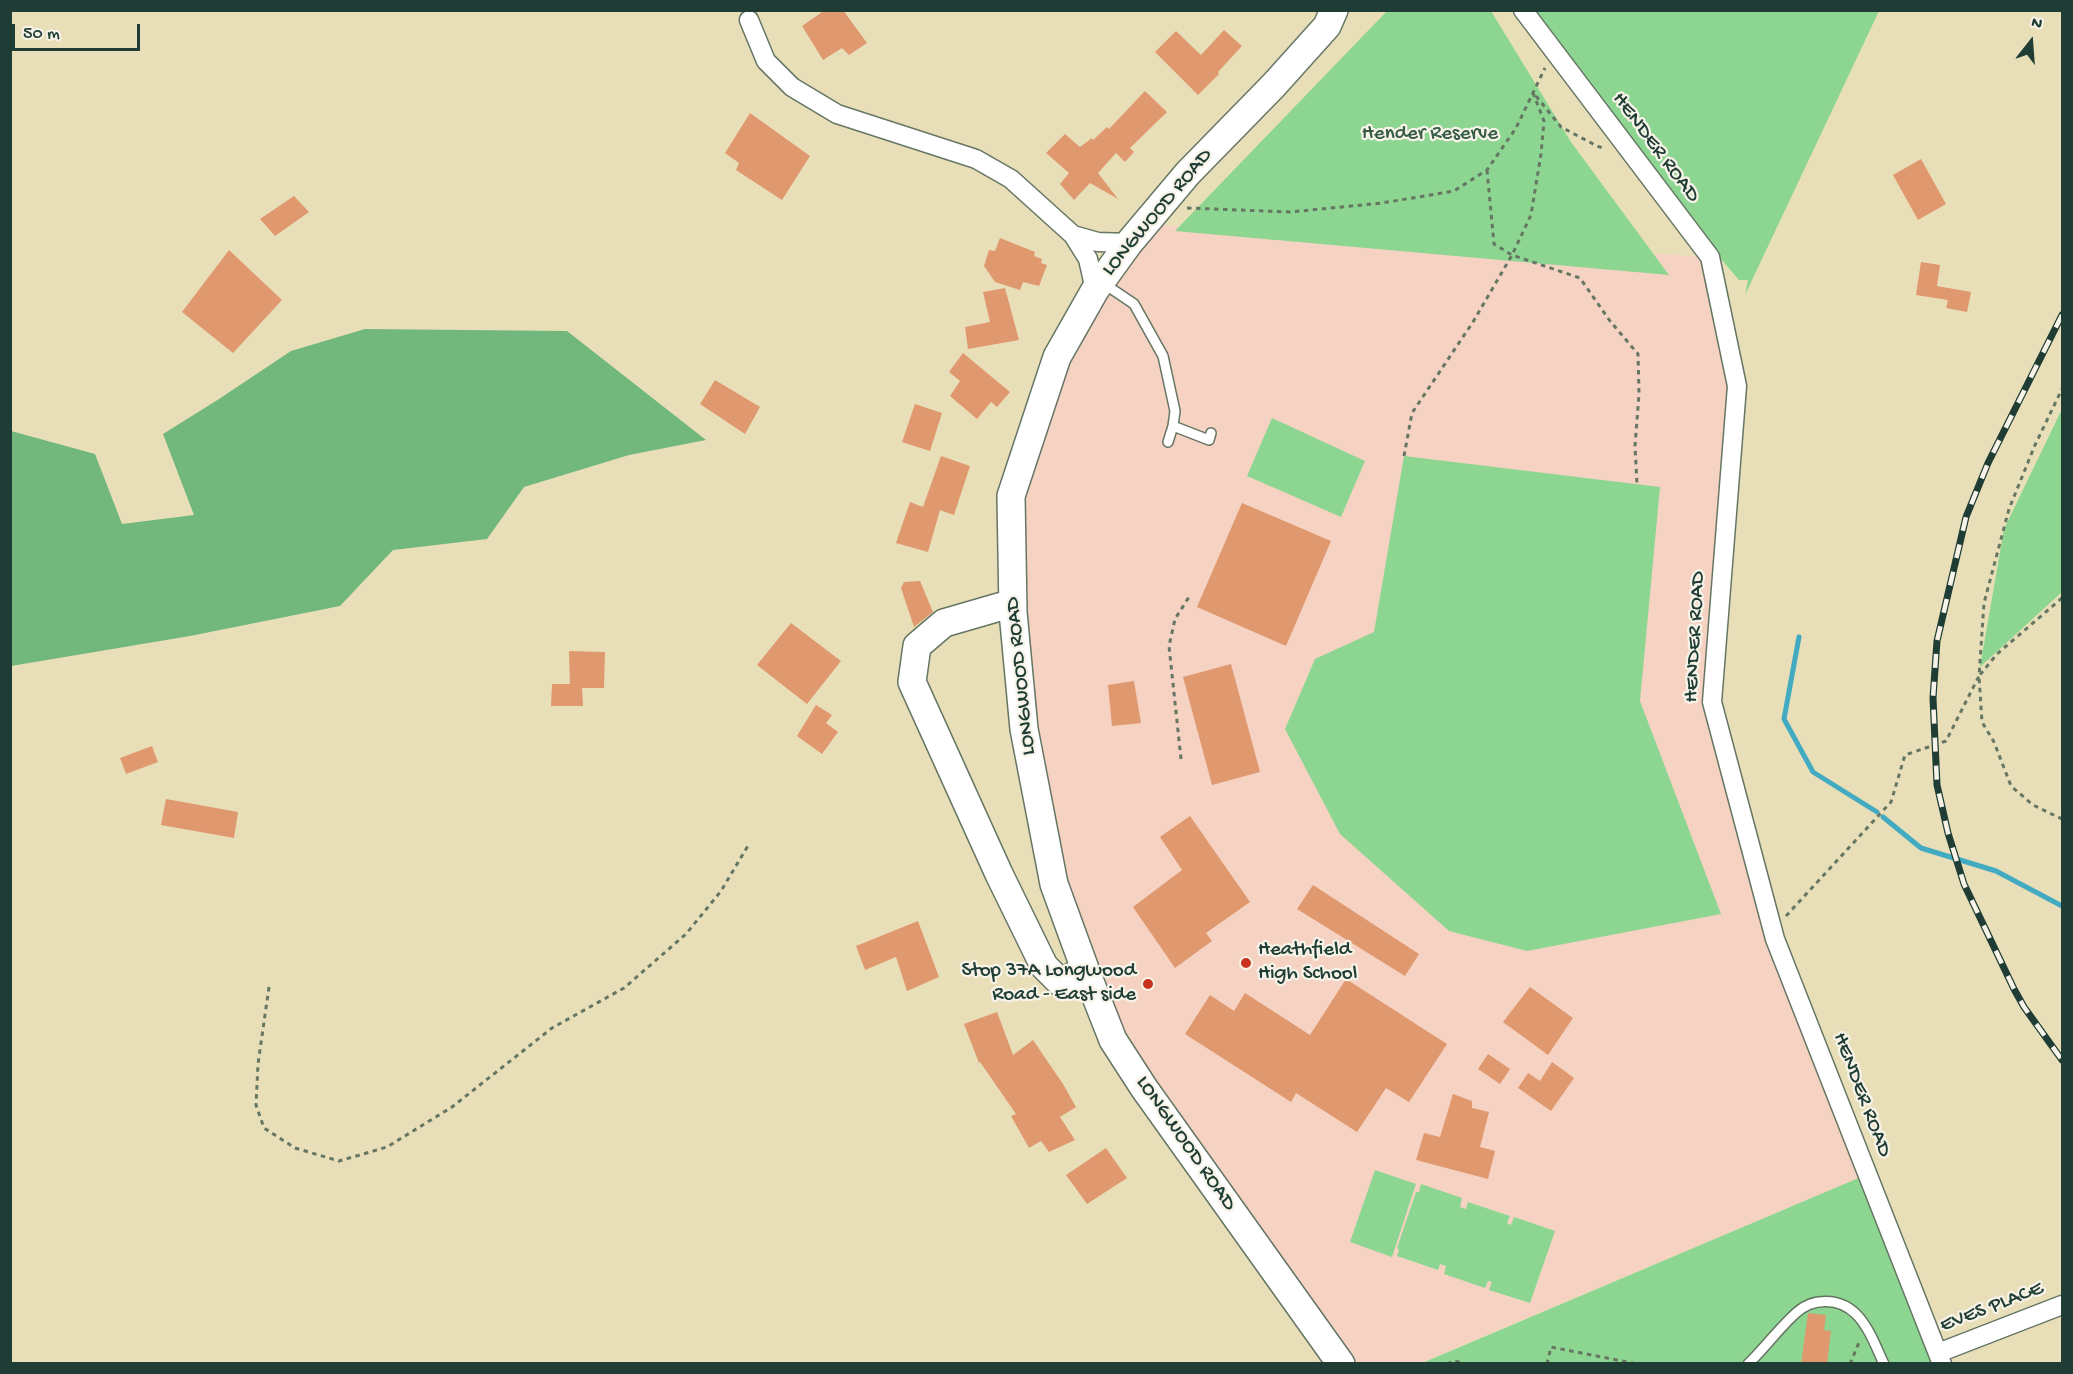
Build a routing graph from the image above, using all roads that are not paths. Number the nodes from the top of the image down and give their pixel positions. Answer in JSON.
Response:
{"nodes":[{"id":1,"x":1335,"y":10,"type":"edge"},
{"id":2,"x":1523,"y":10,"type":"edge"},
{"id":3,"x":749,"y":20,"type":"dead end"},
{"id":4,"x":1074,"y":235,"type":"junction"},
{"id":5,"x":1129,"y":243,"type":"junction"},
{"id":6,"x":1098,"y":286,"type":"junction"},
{"id":7,"x":1173,"y":426,"type":"junction"},
{"id":8,"x":1212,"y":433,"type":"dead end"},
{"id":9,"x":1168,"y":442,"type":"dead end"},
{"id":10,"x":1013,"y":603,"type":"junction"},
{"id":11,"x":1085,"y":969,"type":"junction"},
{"id":12,"x":2062,"y":1305,"type":"edge"},
{"id":13,"x":1940,"y":1358,"type":"edge"},
{"id":14,"x":1341,"y":1364,"type":"edge"},
{"id":15,"x":1748,"y":1364,"type":"edge"},
{"id":16,"x":1884,"y":1364,"type":"edge"}],
"edges":[{"from":1,"to":5,"type":"street","name":"LONGWOOD ROAD"},
{"from":2,"to":13,"type":"street","name":"HENDER ROAD"},
{"from":3,"to":4,"type":"street"},
{"from":4,"to":5,"type":"street"},
{"from":4,"to":6,"type":"street"},
{"from":5,"to":6,"type":"street","name":"LONGWOOD ROAD"},
{"from":6,"to":7,"type":"lane"},
{"from":6,"to":10,"type":"street","name":"LONGWOOD ROAD"},
{"from":7,"to":8,"type":"lane"},
{"from":7,"to":9,"type":"lane"},
{"from":10,"to":11,"type":"street","name":"LONGWOOD ROAD"},
{"from":10,"to":11,"type":"street"},
{"from":11,"to":14,"type":"street","name":"LONGWOOD ROAD"},
{"from":12,"to":13,"type":"street","name":"EVES PLACE"},
{"from":15,"to":16,"type":"lane"}]}
